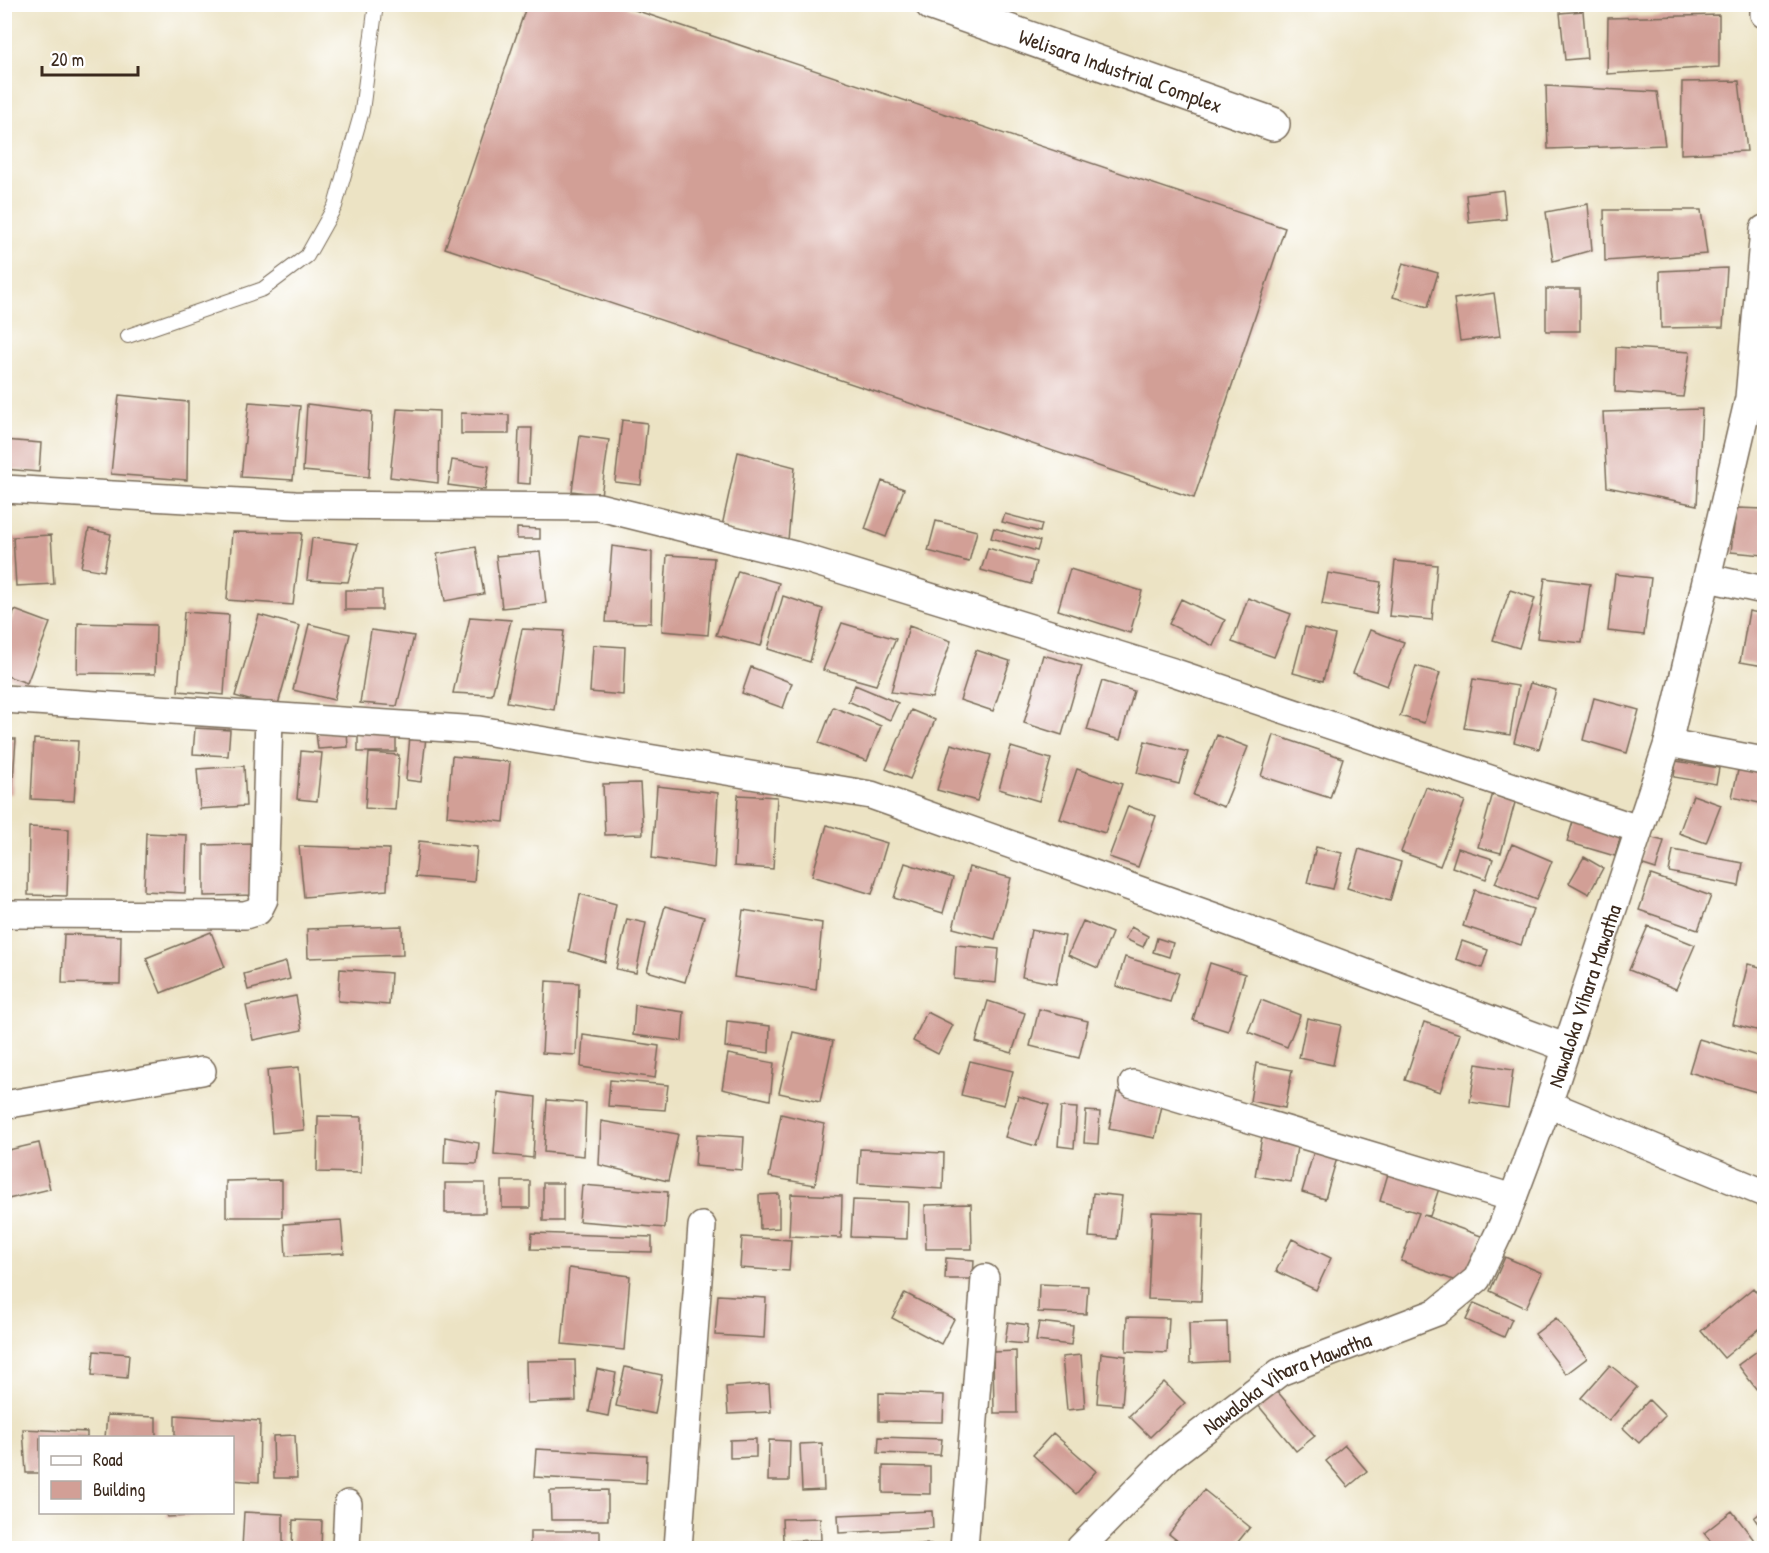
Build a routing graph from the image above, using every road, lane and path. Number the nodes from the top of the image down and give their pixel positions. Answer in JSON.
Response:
{"nodes":[{"id":1,"x":376,"y":4,"type":"edge"},
{"id":2,"x":932,"y":4,"type":"edge"},
{"id":3,"x":1764,"y":4,"type":"edge"},
{"id":4,"x":1764,"y":14,"type":"edge"},
{"id":5,"x":1273,"y":124,"type":"dead end"},
{"id":6,"x":1764,"y":229,"type":"edge"},
{"id":7,"x":128,"y":336,"type":"dead end"},
{"id":8,"x":4,"y":489,"type":"edge"},
{"id":9,"x":1708,"y":578,"type":"junction"},
{"id":10,"x":1764,"y":590,"type":"edge"},
{"id":11,"x":4,"y":699,"type":"edge"},
{"id":12,"x":269,"y":717,"type":"junction"},
{"id":13,"x":1668,"y":743,"type":"junction"},
{"id":14,"x":1764,"y":761,"type":"edge"},
{"id":15,"x":1638,"y":829,"type":"junction"},
{"id":16,"x":4,"y":914,"type":"edge"},
{"id":17,"x":1567,"y":1048,"type":"junction"},
{"id":18,"x":202,"y":1071,"type":"dead end"},
{"id":19,"x":1133,"y":1084,"type":"dead end"},
{"id":20,"x":1548,"y":1104,"type":"junction"},
{"id":21,"x":4,"y":1105,"type":"edge"},
{"id":22,"x":1764,"y":1193,"type":"edge"},
{"id":23,"x":1513,"y":1198,"type":"junction"},
{"id":24,"x":702,"y":1227,"type":"dead end"},
{"id":25,"x":985,"y":1278,"type":"dead end"},
{"id":26,"x":348,"y":1504,"type":"dead end"},
{"id":27,"x":346,"y":1548,"type":"edge"},
{"id":28,"x":678,"y":1548,"type":"edge"},
{"id":29,"x":964,"y":1548,"type":"edge"},
{"id":30,"x":1080,"y":1548,"type":"edge"}],
"edges":[{"from":1,"to":7,"type":"lane"},
{"from":2,"to":5,"type":"street","name":"Welisara Industrial Complex"},
{"from":3,"to":4,"type":"street"},
{"from":6,"to":9,"type":"street","name":"Nawaloka Vihara Mawatha"},
{"from":8,"to":15,"type":"street"},
{"from":9,"to":10,"type":"street"},
{"from":9,"to":13,"type":"street","name":"Nawaloka Vihara Mawatha"},
{"from":11,"to":12,"type":"street"},
{"from":12,"to":16,"type":"street"},
{"from":12,"to":17,"type":"street"},
{"from":13,"to":14,"type":"street"},
{"from":13,"to":15,"type":"street","name":"Nawaloka Vihara Mawatha"},
{"from":15,"to":17,"type":"street","name":"Nawaloka Vihara Mawatha"},
{"from":17,"to":20,"type":"street","name":"Nawaloka Vihara Mawatha"},
{"from":18,"to":21,"type":"street"},
{"from":19,"to":23,"type":"street"},
{"from":20,"to":22,"type":"street"},
{"from":20,"to":23,"type":"street","name":"Nawaloka Vihara Mawatha"},
{"from":23,"to":30,"type":"street","name":"Nawaloka Vihara Mawatha"},
{"from":24,"to":28,"type":"street"},
{"from":25,"to":29,"type":"street"},
{"from":26,"to":27,"type":"street"}]}
